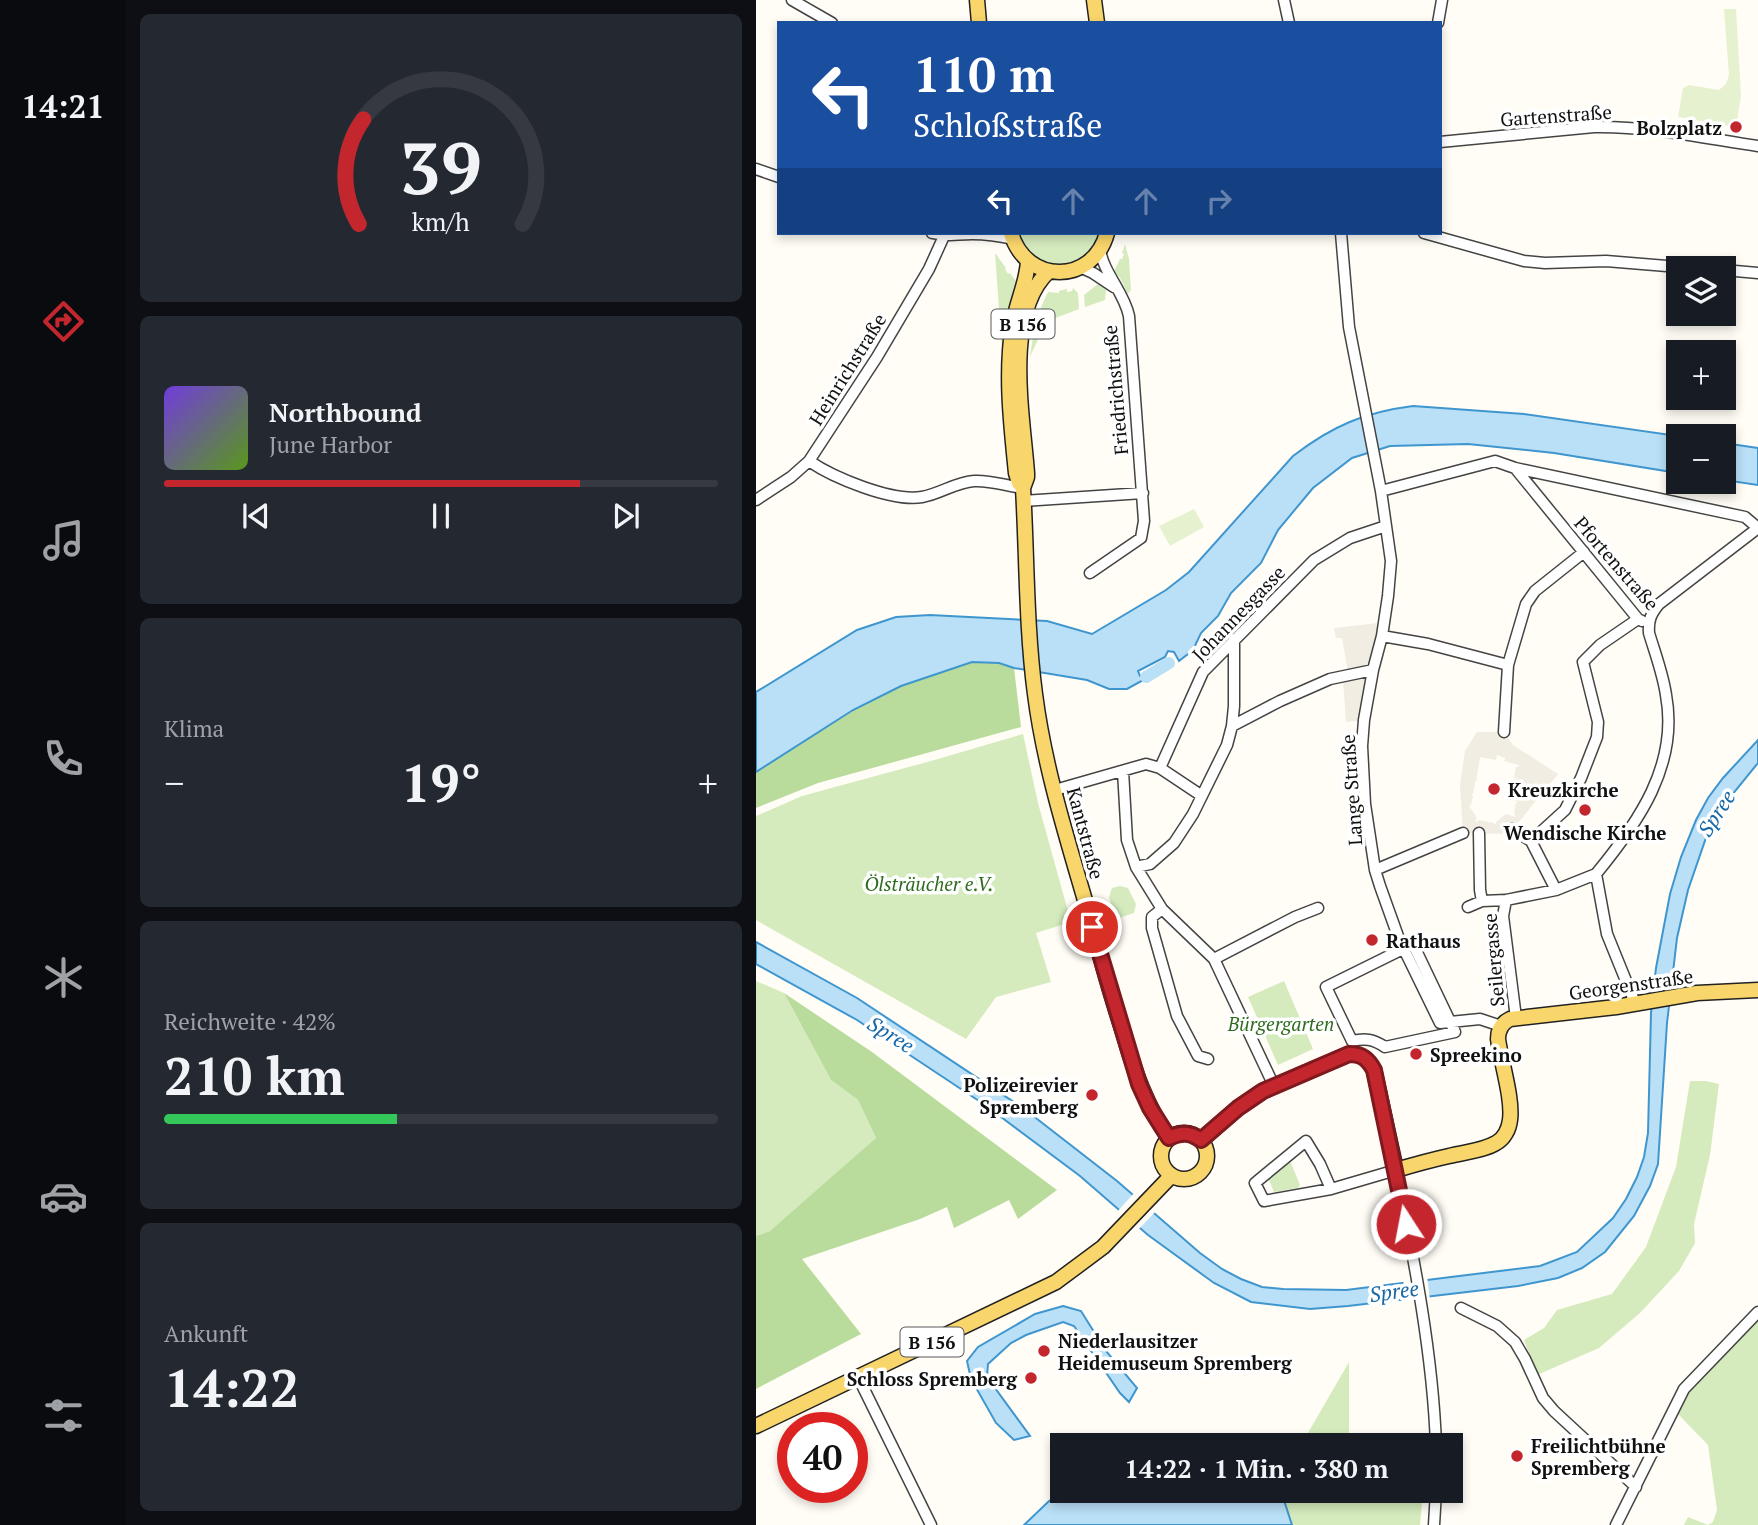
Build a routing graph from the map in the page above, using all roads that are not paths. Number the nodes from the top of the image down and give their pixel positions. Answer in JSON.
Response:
{"nodes":[{"id":1,"x":792,"y":0,"type":"edge"},
{"id":2,"x":977,"y":0,"type":"edge"},
{"id":3,"x":1094,"y":0,"type":"edge"},
{"id":4,"x":1104,"y":0,"type":"edge"},
{"id":5,"x":1284,"y":0,"type":"edge"},
{"id":6,"x":1442,"y":0,"type":"edge"},
{"id":7,"x":829,"y":21,"type":"edge"},
{"id":8,"x":979,"y":21,"type":"edge"},
{"id":9,"x":1097,"y":21,"type":"edge"},
{"id":10,"x":1107,"y":21,"type":"edge"},
{"id":11,"x":1289,"y":21,"type":"edge"},
{"id":12,"x":1438,"y":21,"type":"edge"},
{"id":13,"x":1442,"y":142,"type":"edge"},
{"id":14,"x":1758,"y":146,"type":"edge"},
{"id":15,"x":756,"y":169,"type":"edge"},
{"id":16,"x":777,"y":176,"type":"edge"},
{"id":17,"x":940,"y":235,"type":"edge"},
{"id":18,"x":953,"y":235,"type":"edge"},
{"id":19,"x":991,"y":235,"type":"edge"},
{"id":20,"x":1106,"y":235,"type":"edge"},
{"id":21,"x":1341,"y":235,"type":"edge"},
{"id":22,"x":1431,"y":235,"type":"edge"},
{"id":23,"x":944,"y":236,"type":"junction"},
{"id":24,"x":1012,"y":236,"type":"edge"},
{"id":25,"x":1100,"y":250,"type":"junction"},
{"id":26,"x":1028,"y":261,"type":"junction"},
{"id":27,"x":1666,"y":266,"type":"edge"},
{"id":28,"x":1080,"y":267,"type":"junction"},
{"id":29,"x":1049,"y":271,"type":"junction"},
{"id":30,"x":1736,"y":271,"type":"edge"},
{"id":31,"x":1758,"y":273,"type":"edge"},
{"id":32,"x":1116,"y":288,"type":"junction"},
{"id":33,"x":809,"y":461,"type":"junction"},
{"id":34,"x":1515,"y":468,"type":"junction"},
{"id":35,"x":1381,"y":491,"type":"junction"},
{"id":36,"x":1023,"y":492,"type":"junction"},
{"id":37,"x":1143,"y":493,"type":"junction"},
{"id":38,"x":756,"y":500,"type":"edge"},
{"id":39,"x":1386,"y":526,"type":"junction"},
{"id":40,"x":1758,"y":528,"type":"edge"},
{"id":41,"x":1584,"y":552,"type":"junction"},
{"id":42,"x":1090,"y":573,"type":"dead end"},
{"id":43,"x":1643,"y":621,"type":"junction"},
{"id":44,"x":1382,"y":636,"type":"junction"},
{"id":45,"x":1234,"y":639,"type":"junction"},
{"id":46,"x":1508,"y":665,"type":"junction"},
{"id":47,"x":1373,"y":670,"type":"junction"},
{"id":48,"x":1232,"y":726,"type":"junction"},
{"id":49,"x":1504,"y":732,"type":"dead end"},
{"id":50,"x":1160,"y":768,"type":"junction"},
{"id":51,"x":1123,"y":771,"type":"junction"},
{"id":52,"x":1055,"y":790,"type":"junction"},
{"id":53,"x":1202,"y":796,"type":"junction"},
{"id":54,"x":1512,"y":829,"type":"dead end"},
{"id":55,"x":1463,"y":833,"type":"dead end"},
{"id":56,"x":1479,"y":833,"type":"dead end"},
{"id":57,"x":1531,"y":841,"type":"junction"},
{"id":58,"x":1136,"y":867,"type":"junction"},
{"id":59,"x":1375,"y":870,"type":"junction"},
{"id":60,"x":1596,"y":874,"type":"junction"},
{"id":61,"x":1556,"y":890,"type":"junction"},
{"id":62,"x":1506,"y":900,"type":"junction"},
{"id":63,"x":1482,"y":901,"type":"junction"},
{"id":64,"x":1468,"y":907,"type":"dead end"},
{"id":65,"x":1318,"y":908,"type":"dead end"},
{"id":66,"x":1162,"y":909,"type":"junction"},
{"id":67,"x":1401,"y":944,"type":"junction"},
{"id":68,"x":1214,"y":959,"type":"junction"},
{"id":69,"x":1758,"y":990,"type":"edge"},
{"id":70,"x":1640,"y":1003,"type":"junction"},
{"id":71,"x":1450,"y":1021,"type":"junction"},
{"id":72,"x":1509,"y":1021,"type":"junction"},
{"id":73,"x":1208,"y":1059,"type":"dead end"},
{"id":74,"x":1274,"y":1086,"type":"junction"},
{"id":75,"x":1169,"y":1138,"type":"junction"},
{"id":76,"x":1201,"y":1140,"type":"junction"},
{"id":77,"x":1396,"y":1170,"type":"junction"},
{"id":78,"x":1171,"y":1176,"type":"junction"},
{"id":79,"x":1331,"y":1189,"type":"junction"},
{"id":80,"x":1461,"y":1308,"type":"dead end"},
{"id":81,"x":1758,"y":1312,"type":"edge"},
{"id":82,"x":858,"y":1377,"type":"junction"},
{"id":83,"x":756,"y":1426,"type":"edge"},
{"id":84,"x":1435,"y":1433,"type":"edge"},
{"id":85,"x":1636,"y":1487,"type":"junction"},
{"id":86,"x":1435,"y":1503,"type":"edge"},
{"id":87,"x":931,"y":1525,"type":"edge"},
{"id":88,"x":1434,"y":1525,"type":"edge"},
{"id":89,"x":1616,"y":1525,"type":"edge"}],
"edges":[{"from":1,"to":7,"type":"street"},
{"from":2,"to":8,"type":"main road"},
{"from":3,"to":9,"type":"main road"},
{"from":4,"to":10,"type":"main road"},
{"from":5,"to":11,"type":"street"},
{"from":6,"to":12,"type":"street"},
{"from":13,"to":14,"type":"street","name":"Gartenstraße"},
{"from":15,"to":16,"type":"street"},
{"from":17,"to":23,"type":"street"},
{"from":18,"to":23,"type":"street"},
{"from":19,"to":24,"type":"street"},
{"from":20,"to":25,"type":"main road"},
{"from":21,"to":35,"type":"street","name":"Lange Straße"},
{"from":22,"to":27,"type":"street"},
{"from":23,"to":33,"type":"street","name":"Heinrichstraße"},
{"from":24,"to":26,"type":"main road"},
{"from":25,"to":28,"type":"main road"},
{"from":25,"to":32,"type":"street","name":"Friedrichstraße"},
{"from":26,"to":29,"type":"main road"},
{"from":26,"to":36,"type":"main road","number":"B 156"},
{"from":28,"to":29,"type":"main road"},
{"from":28,"to":32,"type":"street"},
{"from":29,"to":36,"type":"main road","number":"B 156"},
{"from":30,"to":31,"type":"street"},
{"from":32,"to":37,"type":"street","name":"Friedrichstraße"},
{"from":33,"to":36,"type":"street"},
{"from":33,"to":38,"type":"street","name":"Heinrichstraße"},
{"from":34,"to":35,"type":"street"},
{"from":34,"to":40,"type":"street"},
{"from":34,"to":41,"type":"street","name":"Pfortenstraße"},
{"from":35,"to":39,"type":"street","name":"Lange Straße"},
{"from":36,"to":37,"type":"street"},
{"from":36,"to":52,"type":"main road","name":"Kantstraße","number":"B 156"},
{"from":37,"to":42,"type":"street","name":"Friedrichstraße"},
{"from":39,"to":44,"type":"street","name":"Lange Straße"},
{"from":39,"to":45,"type":"street","name":"Johannesgasse"},
{"from":40,"to":43,"type":"street"},
{"from":41,"to":43,"type":"street","name":"Pfortenstraße"},
{"from":41,"to":46,"type":"street"},
{"from":43,"to":57,"type":"street"},
{"from":43,"to":60,"type":"street","name":"Pfortenstraße"},
{"from":44,"to":46,"type":"street"},
{"from":44,"to":47,"type":"street","name":"Lange Straße"},
{"from":45,"to":48,"type":"street"},
{"from":45,"to":50,"type":"street","name":"Johannesgasse"},
{"from":46,"to":49,"type":"street"},
{"from":47,"to":48,"type":"street"},
{"from":47,"to":59,"type":"street","name":"Lange Straße"},
{"from":48,"to":53,"type":"street"},
{"from":50,"to":51,"type":"street"},
{"from":50,"to":53,"type":"street"},
{"from":51,"to":52,"type":"street"},
{"from":51,"to":58,"type":"street"},
{"from":52,"to":75,"type":"main road","name":"Kantstraße","number":"B 156"},
{"from":53,"to":58,"type":"street"},
{"from":54,"to":57,"type":"street"},
{"from":55,"to":59,"type":"street"},
{"from":56,"to":63,"type":"street","name":"Seilergasse"},
{"from":57,"to":61,"type":"street"},
{"from":58,"to":66,"type":"street"},
{"from":59,"to":67,"type":"street","name":"Lange Straße"},
{"from":60,"to":61,"type":"street"},
{"from":60,"to":70,"type":"street"},
{"from":61,"to":62,"type":"street"},
{"from":62,"to":63,"type":"street"},
{"from":62,"to":72,"type":"street","name":"Seilergasse"},
{"from":63,"to":64,"type":"street"},
{"from":65,"to":68,"type":"street"},
{"from":66,"to":68,"type":"street"},
{"from":66,"to":73,"type":"street"},
{"from":67,"to":71,"type":"street","name":"Lange Straße"},
{"from":67,"to":71,"type":"street"},
{"from":68,"to":74,"type":"street"},
{"from":69,"to":70,"type":"main road","name":"Georgenstraße"},
{"from":70,"to":72,"type":"main road","name":"Georgenstraße"},
{"from":71,"to":72,"type":"street"},
{"from":72,"to":77,"type":"main road"},
{"from":74,"to":76,"type":"main road"},
{"from":74,"to":77,"type":"main road"},
{"from":75,"to":76,"type":"main road"},
{"from":75,"to":78,"type":"main road"},
{"from":76,"to":78,"type":"main road"},
{"from":77,"to":79,"type":"street"},
{"from":77,"to":84,"type":"street"},
{"from":78,"to":82,"type":"main road","number":"B 156"},
{"from":79,"to":79,"type":"street"},
{"from":80,"to":85,"type":"street"},
{"from":81,"to":85,"type":"street"},
{"from":82,"to":83,"type":"main road","number":"B 156"},
{"from":82,"to":87,"type":"street"},
{"from":85,"to":89,"type":"street"},
{"from":86,"to":88,"type":"street"}]}
